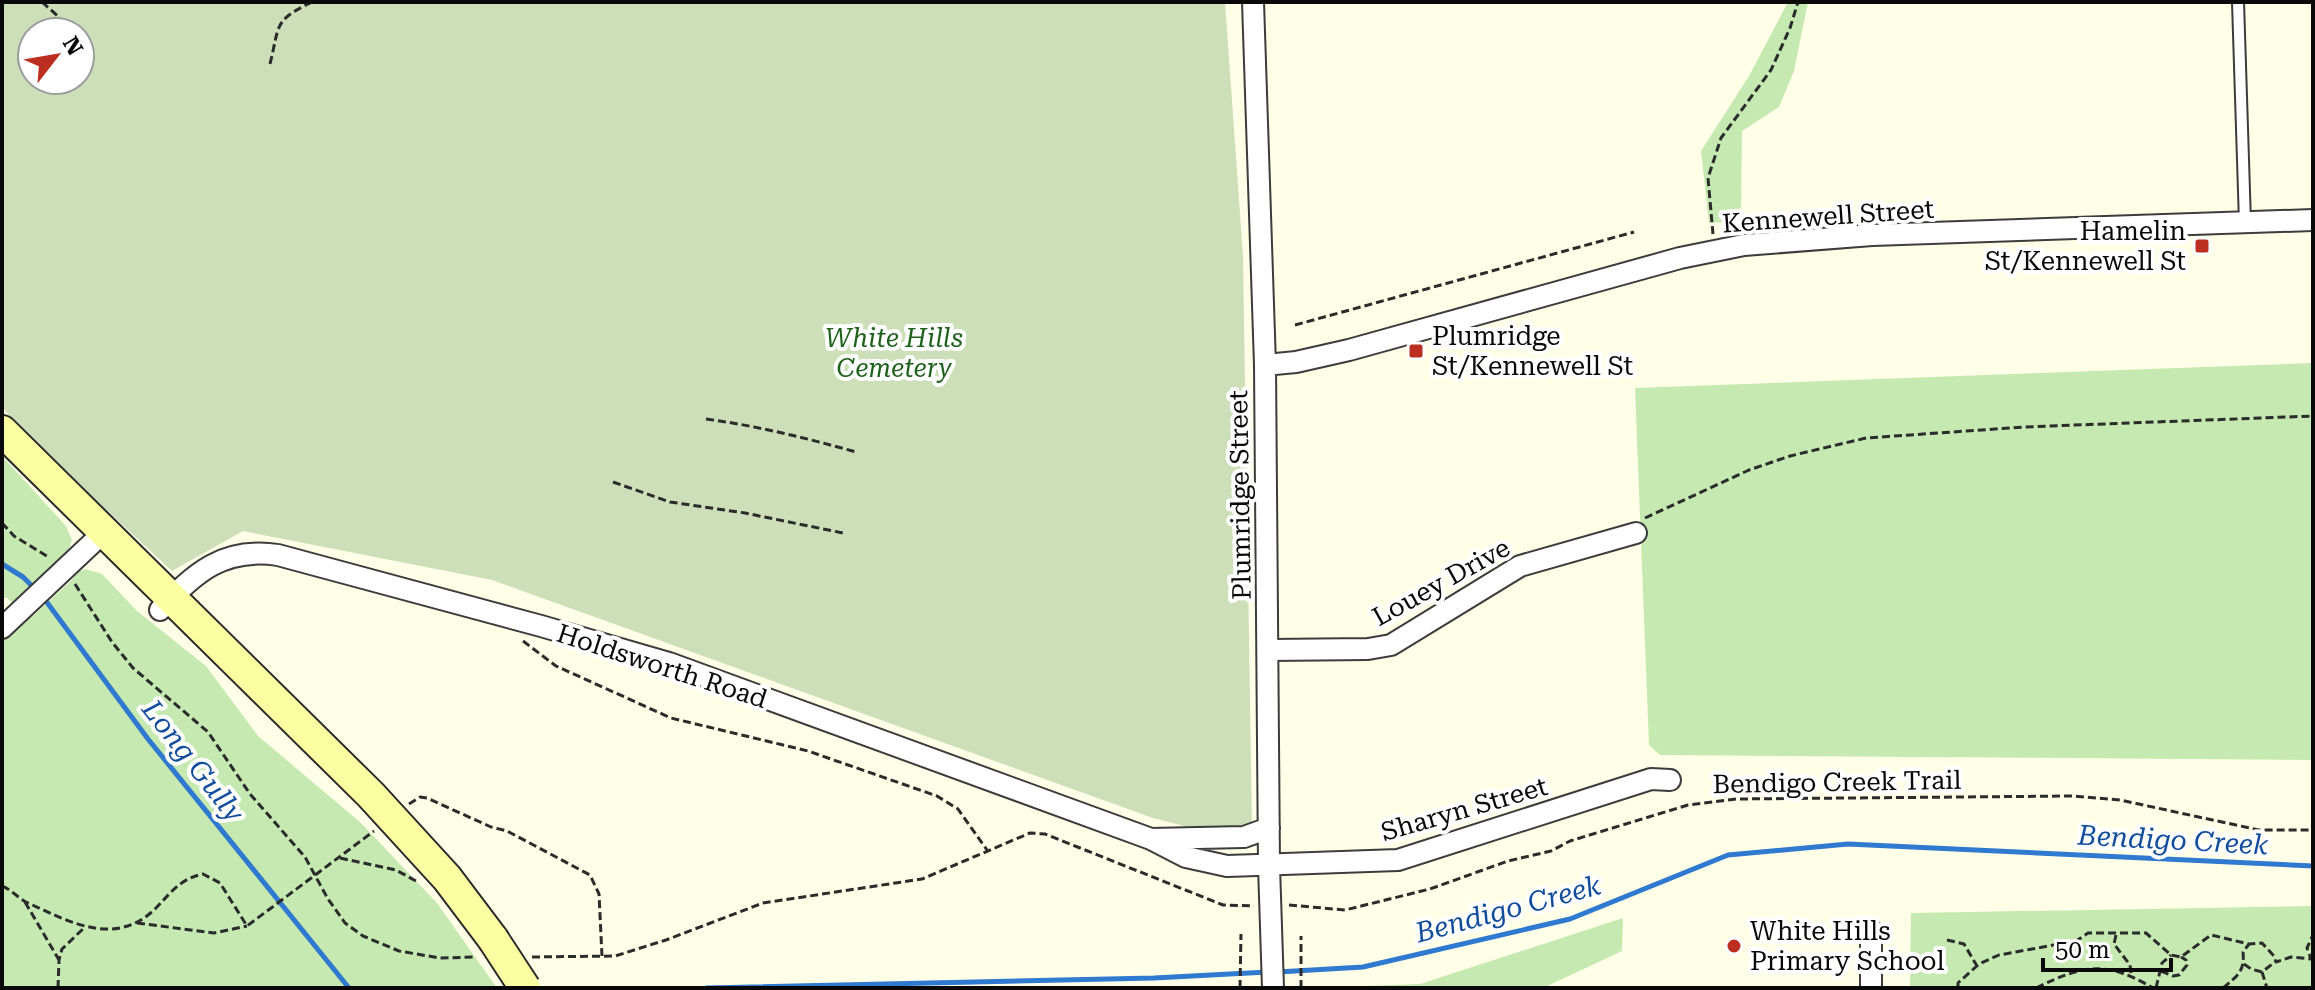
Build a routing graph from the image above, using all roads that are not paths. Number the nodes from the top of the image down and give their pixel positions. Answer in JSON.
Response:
{"nodes":[{"id":1,"x":1253,"y":2,"type":"edge"},
{"id":2,"x":2238,"y":2,"type":"edge"},
{"id":3,"x":2313,"y":220,"type":"edge"},
{"id":4,"x":2245,"y":223,"type":"junction"},
{"id":5,"x":1265,"y":365,"type":"junction"},
{"id":6,"x":2,"y":431,"type":"edge"},
{"id":7,"x":2,"y":444,"type":"edge"},
{"id":8,"x":1638,"y":527,"type":"road end"},
{"id":9,"x":98,"y":538,"type":"junction"},
{"id":10,"x":166,"y":603,"type":"junction"},
{"id":11,"x":2,"y":628,"type":"edge"},
{"id":12,"x":1268,"y":650,"type":"junction"},
{"id":13,"x":1670,"y":780,"type":"dead end"},
{"id":14,"x":1269,"y":828,"type":"junction"},
{"id":15,"x":1151,"y":839,"type":"junction"},
{"id":16,"x":1269,"y":866,"type":"junction"},
{"id":17,"x":1871,"y":930,"type":"dead end"},
{"id":18,"x":525,"y":988,"type":"edge"},
{"id":19,"x":1273,"y":988,"type":"edge"},
{"id":20,"x":1871,"y":988,"type":"edge"}],
"edges":[{"from":1,"to":5,"type":"street","name":"Plumridge Street"},
{"from":2,"to":4,"type":"lane"},
{"from":3,"to":4,"type":"street","name":"Kennewell Street"},
{"from":4,"to":5,"type":"street","name":"Kennewell Street"},
{"from":5,"to":12,"type":"street","name":"Plumridge Street"},
{"from":6,"to":9,"type":"main road"},
{"from":7,"to":9,"type":"main road"},
{"from":8,"to":12,"type":"street","name":"Louey Drive"},
{"from":9,"to":10,"type":"main road"},
{"from":9,"to":11,"type":"street"},
{"from":10,"to":15,"type":"street","name":"Holdsworth Road"},
{"from":10,"to":18,"type":"main road","bridge":true},
{"from":12,"to":14,"type":"street","name":"Plumridge Street"},
{"from":13,"to":16,"type":"street","name":"Sharyn Street"},
{"from":14,"to":15,"type":"street","name":"Holdsworth Road"},
{"from":14,"to":16,"type":"street","name":"Plumridge Street"},
{"from":15,"to":16,"type":"street","name":"Holdsworth Road"},
{"from":16,"to":19,"type":"street","name":"Plumridge Street"},
{"from":17,"to":20,"type":"street"}]}
